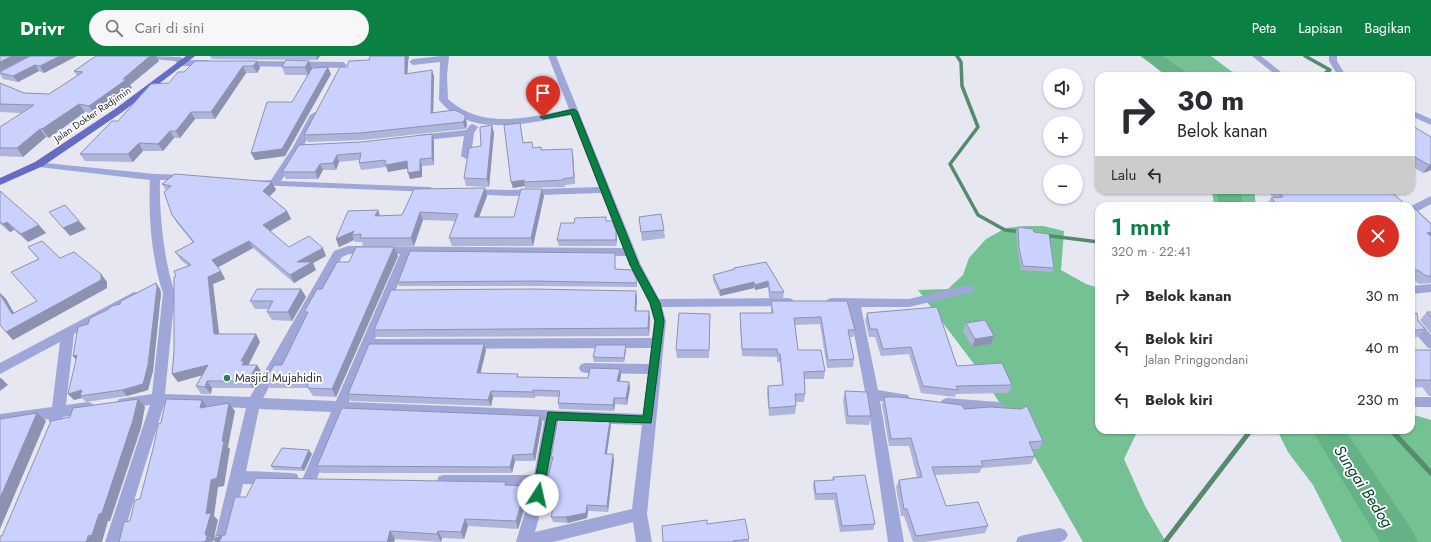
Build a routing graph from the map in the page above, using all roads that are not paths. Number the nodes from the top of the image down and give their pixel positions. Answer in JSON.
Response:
{"nodes":[{"id":1,"x":154,"y":56,"type":"edge"},
{"id":2,"x":191,"y":56,"type":"edge"},
{"id":3,"x":552,"y":56,"type":"edge"},
{"id":4,"x":1256,"y":56,"type":"edge"},
{"id":5,"x":1333,"y":56,"type":"edge"},
{"id":6,"x":445,"y":57,"type":"edge"},
{"id":7,"x":413,"y":62,"type":"dead end"},
{"id":8,"x":181,"y":63,"type":"junction"},
{"id":9,"x":220,"y":64,"type":"edge"},
{"id":10,"x":235,"y":64,"type":"edge"},
{"id":11,"x":343,"y":64,"type":"edge"},
{"id":12,"x":1277,"y":72,"type":"edge"},
{"id":13,"x":1340,"y":72,"type":"edge"},
{"id":14,"x":320,"y":106,"type":"edge"},
{"id":15,"x":574,"y":111,"type":"junction"},
{"id":16,"x":1415,"y":115,"type":"edge"},
{"id":17,"x":478,"y":120,"type":"junction"},
{"id":18,"x":1428,"y":121,"type":"edge"},
{"id":19,"x":1415,"y":123,"type":"edge"},
{"id":20,"x":469,"y":133,"type":"junction"},
{"id":21,"x":408,"y":138,"type":"edge"},
{"id":22,"x":312,"y":146,"type":"edge"},
{"id":23,"x":298,"y":147,"type":"junction"},
{"id":24,"x":466,"y":156,"type":"edge"},
{"id":25,"x":38,"y":164,"type":"junction"},
{"id":26,"x":156,"y":177,"type":"junction"},
{"id":27,"x":197,"y":178,"type":"edge"},
{"id":28,"x":0,"y":182,"type":"edge"},
{"id":29,"x":249,"y":182,"type":"edge"},
{"id":30,"x":274,"y":184,"type":"junction"},
{"id":31,"x":604,"y":190,"type":"junction"},
{"id":32,"x":440,"y":191,"type":"edge"},
{"id":33,"x":459,"y":192,"type":"edge"},
{"id":34,"x":1431,"y":199,"type":"edge"},
{"id":35,"x":1415,"y":209,"type":"edge"},
{"id":36,"x":1415,"y":215,"type":"edge"},
{"id":37,"x":1431,"y":230,"type":"edge"},
{"id":38,"x":407,"y":250,"type":"junction"},
{"id":39,"x":630,"y":252,"type":"junction"},
{"id":40,"x":164,"y":279,"type":"junction"},
{"id":41,"x":1431,"y":288,"type":"edge"},
{"id":42,"x":968,"y":289,"type":"dead end"},
{"id":43,"x":1415,"y":290,"type":"edge"},
{"id":44,"x":389,"y":292,"type":"junction"},
{"id":45,"x":402,"y":292,"type":"edge"},
{"id":46,"x":634,"y":293,"type":"edge"},
{"id":47,"x":652,"y":298,"type":"junction"},
{"id":48,"x":801,"y":302,"type":"edge"},
{"id":49,"x":823,"y":302,"type":"edge"},
{"id":50,"x":854,"y":303,"type":"junction"},
{"id":51,"x":1415,"y":324,"type":"edge"},
{"id":52,"x":68,"y":332,"type":"junction"},
{"id":53,"x":656,"y":343,"type":"junction"},
{"id":54,"x":368,"y":344,"type":"junction"},
{"id":55,"x":1431,"y":344,"type":"edge"},
{"id":56,"x":586,"y":368,"type":"dead end"},
{"id":57,"x":0,"y":369,"type":"edge"},
{"id":58,"x":653,"y":369,"type":"junction"},
{"id":59,"x":872,"y":395,"type":"junction"},
{"id":60,"x":158,"y":399,"type":"junction"},
{"id":61,"x":918,"y":401,"type":"edge"},
{"id":62,"x":254,"y":402,"type":"junction"},
{"id":63,"x":1415,"y":402,"type":"edge"},
{"id":64,"x":1431,"y":402,"type":"edge"},
{"id":65,"x":933,"y":403,"type":"edge"},
{"id":66,"x":342,"y":406,"type":"junction"},
{"id":67,"x":1009,"y":409,"type":"edge"},
{"id":68,"x":58,"y":412,"type":"junction"},
{"id":69,"x":552,"y":415,"type":"junction"},
{"id":70,"x":0,"y":420,"type":"edge"},
{"id":71,"x":648,"y":420,"type":"junction"},
{"id":72,"x":50,"y":434,"type":"edge"},
{"id":73,"x":237,"y":477,"type":"junction"},
{"id":74,"x":309,"y":480,"type":"junction"},
{"id":75,"x":325,"y":480,"type":"edge"},
{"id":76,"x":428,"y":481,"type":"edge"},
{"id":77,"x":540,"y":482,"type":"junction"},
{"id":78,"x":639,"y":514,"type":"junction"},
{"id":79,"x":1060,"y":535,"type":"dead end"},
{"id":80,"x":113,"y":542,"type":"edge"},
{"id":81,"x":222,"y":542,"type":"edge"},
{"id":82,"x":524,"y":542,"type":"edge"},
{"id":83,"x":644,"y":542,"type":"edge"},
{"id":84,"x":896,"y":542,"type":"edge"},
{"id":85,"x":1024,"y":542,"type":"edge"}],
"edges":[{"from":1,"to":8,"type":"street"},
{"from":2,"to":8,"type":"main road","name":"Jalan Dokter Radjimin"},
{"from":3,"to":15,"type":"street"},
{"from":4,"to":12,"type":"street"},
{"from":5,"to":13,"type":"street"},
{"from":6,"to":7,"type":"street"},
{"from":6,"to":17,"type":"street"},
{"from":8,"to":9,"type":"street"},
{"from":8,"to":25,"type":"main road","name":"Jalan Dokter Radjimin"},
{"from":10,"to":11,"type":"street"},
{"from":14,"to":23,"type":"street"},
{"from":15,"to":17,"type":"street"},
{"from":15,"to":31,"type":"street"},
{"from":16,"to":18,"type":"street"},
{"from":17,"to":20,"type":"street"},
{"from":18,"to":19,"type":"street"},
{"from":20,"to":21,"type":"street"},
{"from":20,"to":24,"type":"street"},
{"from":22,"to":23,"type":"street"},
{"from":23,"to":30,"type":"street"},
{"from":25,"to":26,"type":"street"},
{"from":25,"to":28,"type":"main road","name":"Jalan Dokter Radjimin"},
{"from":26,"to":27,"type":"street"},
{"from":26,"to":40,"type":"street"},
{"from":29,"to":30,"type":"street"},
{"from":30,"to":32,"type":"street"},
{"from":31,"to":33,"type":"street"},
{"from":31,"to":39,"type":"street"},
{"from":34,"to":35,"type":"street"},
{"from":36,"to":37,"type":"street"},
{"from":38,"to":39,"type":"street"},
{"from":38,"to":44,"type":"street"},
{"from":38,"to":62,"type":"street"},
{"from":39,"to":47,"type":"street"},
{"from":40,"to":52,"type":"street"},
{"from":40,"to":60,"type":"street"},
{"from":41,"to":43,"type":"street"},
{"from":42,"to":50,"type":"street"},
{"from":44,"to":45,"type":"street"},
{"from":44,"to":54,"type":"street"},
{"from":46,"to":47,"type":"street"},
{"from":47,"to":48,"type":"street"},
{"from":47,"to":53,"type":"street"},
{"from":49,"to":50,"type":"street"},
{"from":50,"to":59,"type":"street"},
{"from":51,"to":55,"type":"street"},
{"from":52,"to":57,"type":"street"},
{"from":52,"to":68,"type":"street"},
{"from":53,"to":54,"type":"street"},
{"from":53,"to":58,"type":"street"},
{"from":54,"to":66,"type":"street"},
{"from":56,"to":58,"type":"street"},
{"from":58,"to":71,"type":"street"},
{"from":59,"to":61,"type":"street"},
{"from":59,"to":84,"type":"street"},
{"from":60,"to":62,"type":"street"},
{"from":60,"to":68,"type":"street"},
{"from":60,"to":80,"type":"street"},
{"from":62,"to":66,"type":"street"},
{"from":62,"to":73,"type":"street"},
{"from":63,"to":64,"type":"street"},
{"from":65,"to":67,"type":"street"},
{"from":66,"to":69,"type":"street"},
{"from":66,"to":74,"type":"street"},
{"from":68,"to":70,"type":"street"},
{"from":68,"to":72,"type":"street"},
{"from":69,"to":71,"type":"street"},
{"from":69,"to":77,"type":"street"},
{"from":71,"to":78,"type":"street"},
{"from":73,"to":74,"type":"street"},
{"from":73,"to":81,"type":"street"},
{"from":74,"to":75,"type":"street"},
{"from":76,"to":77,"type":"street"},
{"from":77,"to":82,"type":"street"},
{"from":78,"to":82,"type":"street"},
{"from":78,"to":83,"type":"street"},
{"from":79,"to":85,"type":"street"}]}
